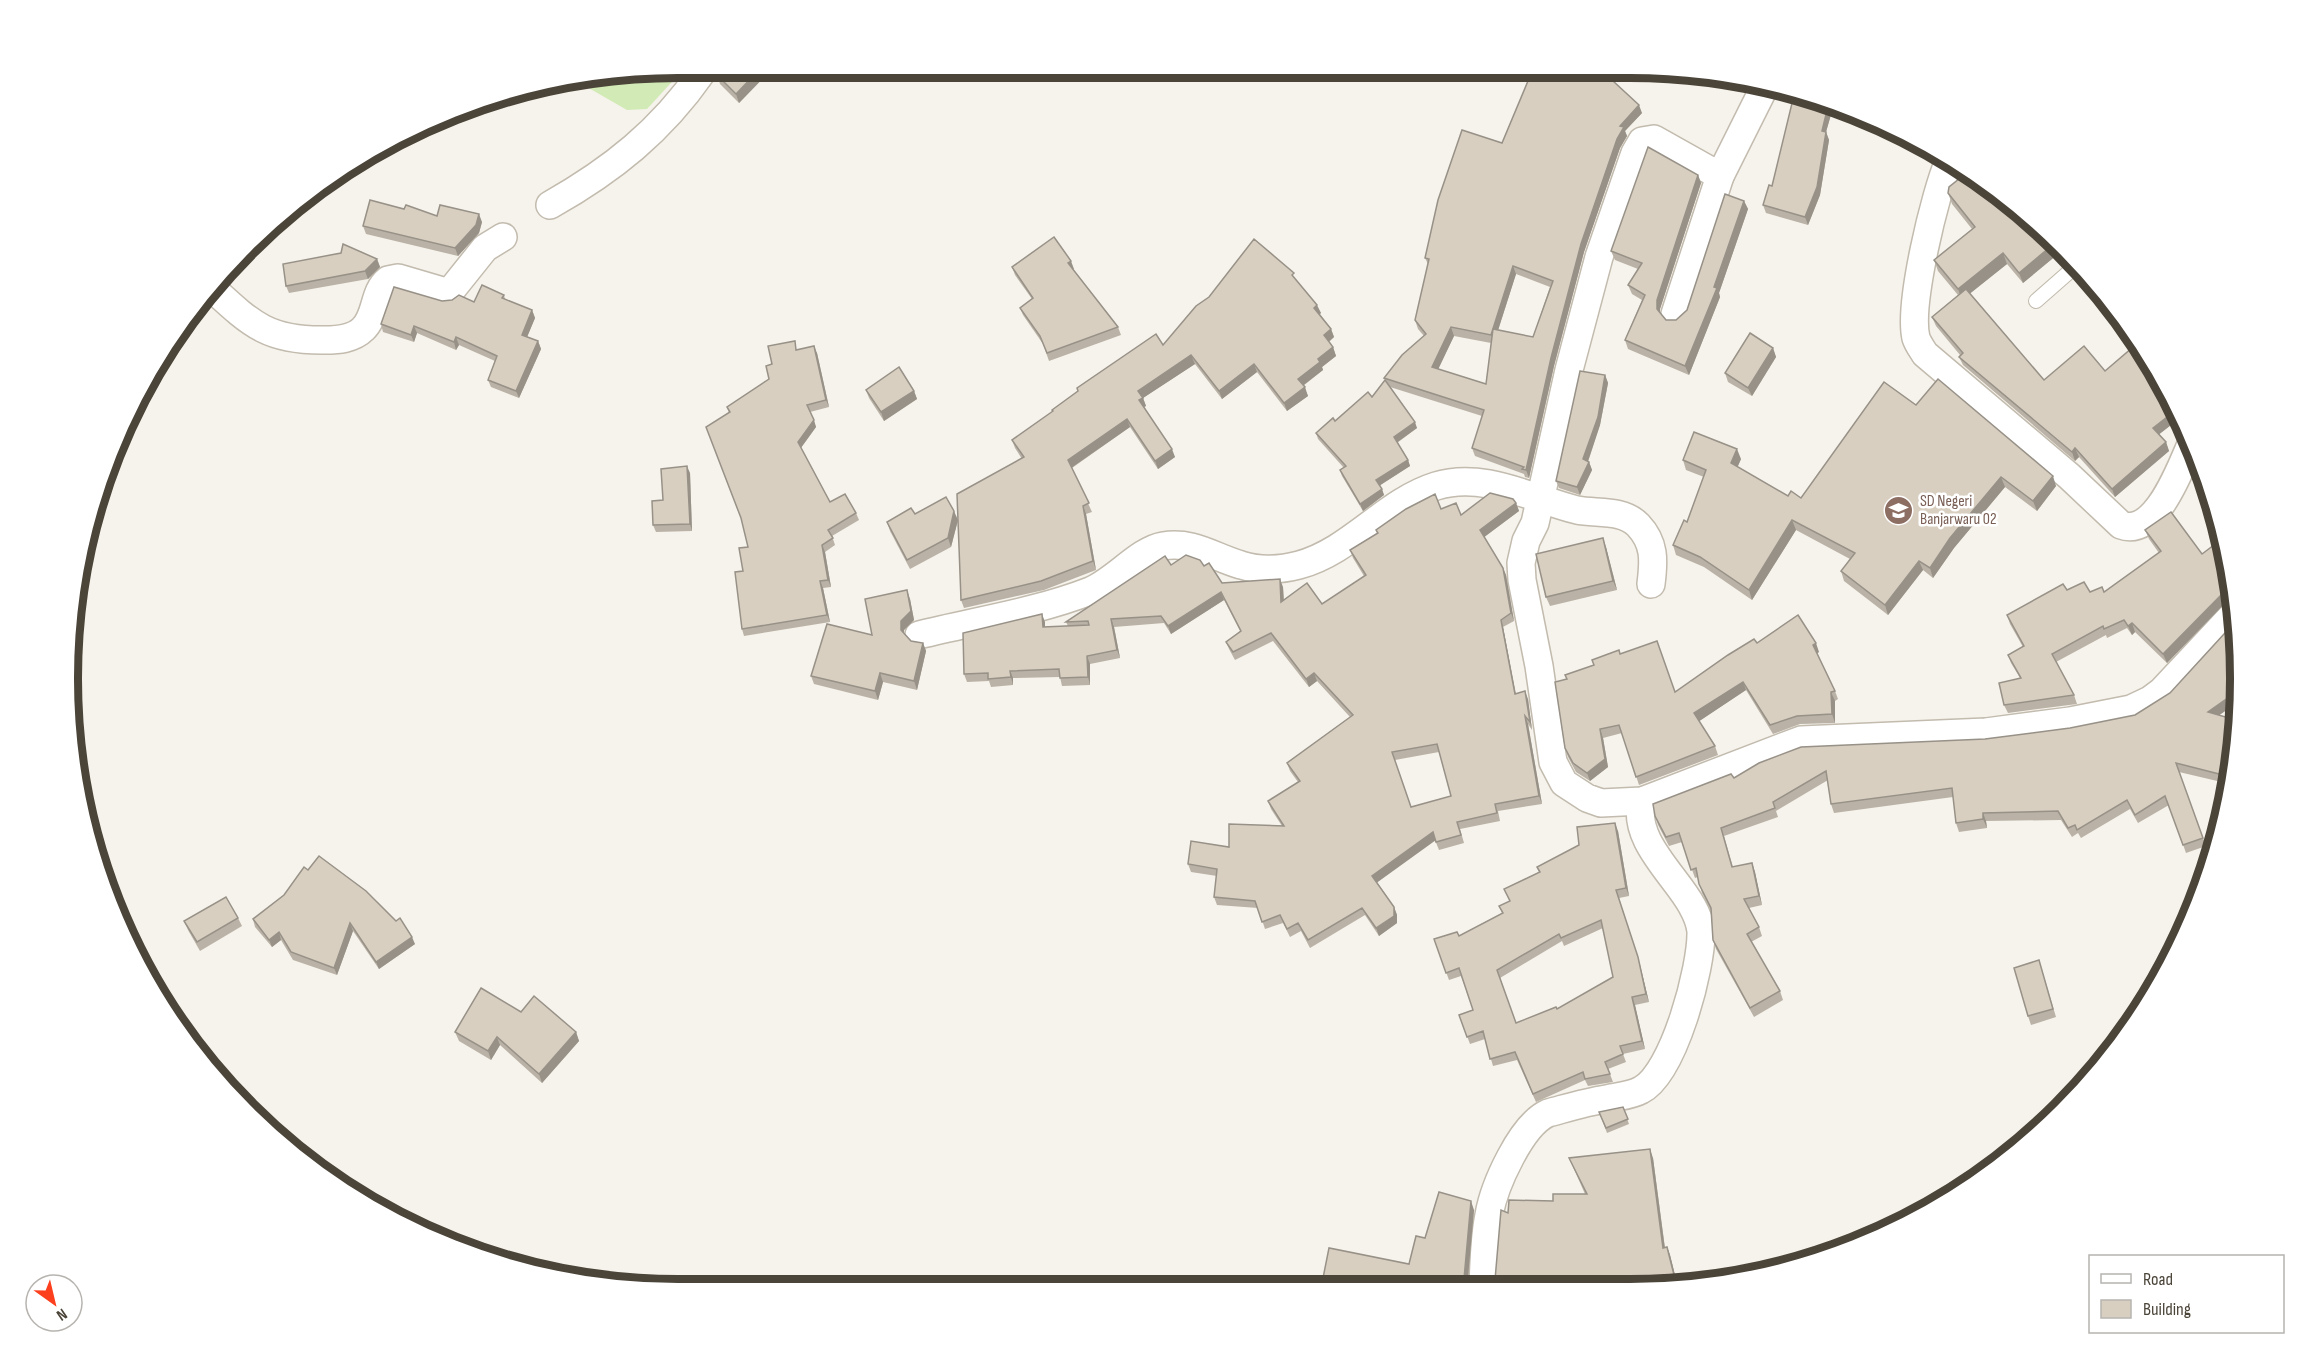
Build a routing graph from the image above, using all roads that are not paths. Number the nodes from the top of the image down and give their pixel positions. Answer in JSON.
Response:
{"nodes":[{"id":1,"x":697,"y":78,"type":"edge"},
{"id":2,"x":1762,"y":93,"type":"edge"},
{"id":3,"x":1946,"y":168,"type":"edge"},
{"id":4,"x":1720,"y":177,"type":"junction"},
{"id":5,"x":550,"y":205,"type":"dead end"},
{"id":6,"x":503,"y":237,"type":"dead end"},
{"id":7,"x":2070,"y":271,"type":"edge"},
{"id":8,"x":218,"y":294,"type":"edge"},
{"id":9,"x":2036,"y":301,"type":"dead end"},
{"id":10,"x":1675,"y":314,"type":"dead end"},
{"id":11,"x":2186,"y":454,"type":"edge"},
{"id":12,"x":1540,"y":496,"type":"junction"},
{"id":13,"x":1651,"y":584,"type":"dead end"},
{"id":14,"x":2227,"y":621,"type":"edge"},
{"id":15,"x":919,"y":635,"type":"dead end"},
{"id":16,"x":1642,"y":801,"type":"junction"},
{"id":17,"x":1484,"y":1279,"type":"edge"}],
"edges":[{"from":1,"to":5,"type":"street"},
{"from":2,"to":4,"type":"street"},
{"from":3,"to":11,"type":"street"},
{"from":4,"to":10,"type":"street"},
{"from":4,"to":12,"type":"street"},
{"from":6,"to":8,"type":"street"},
{"from":7,"to":9,"type":"lane"},
{"from":12,"to":13,"type":"street"},
{"from":12,"to":15,"type":"street"},
{"from":12,"to":16,"type":"street"},
{"from":14,"to":16,"type":"street"},
{"from":16,"to":17,"type":"street"}]}
